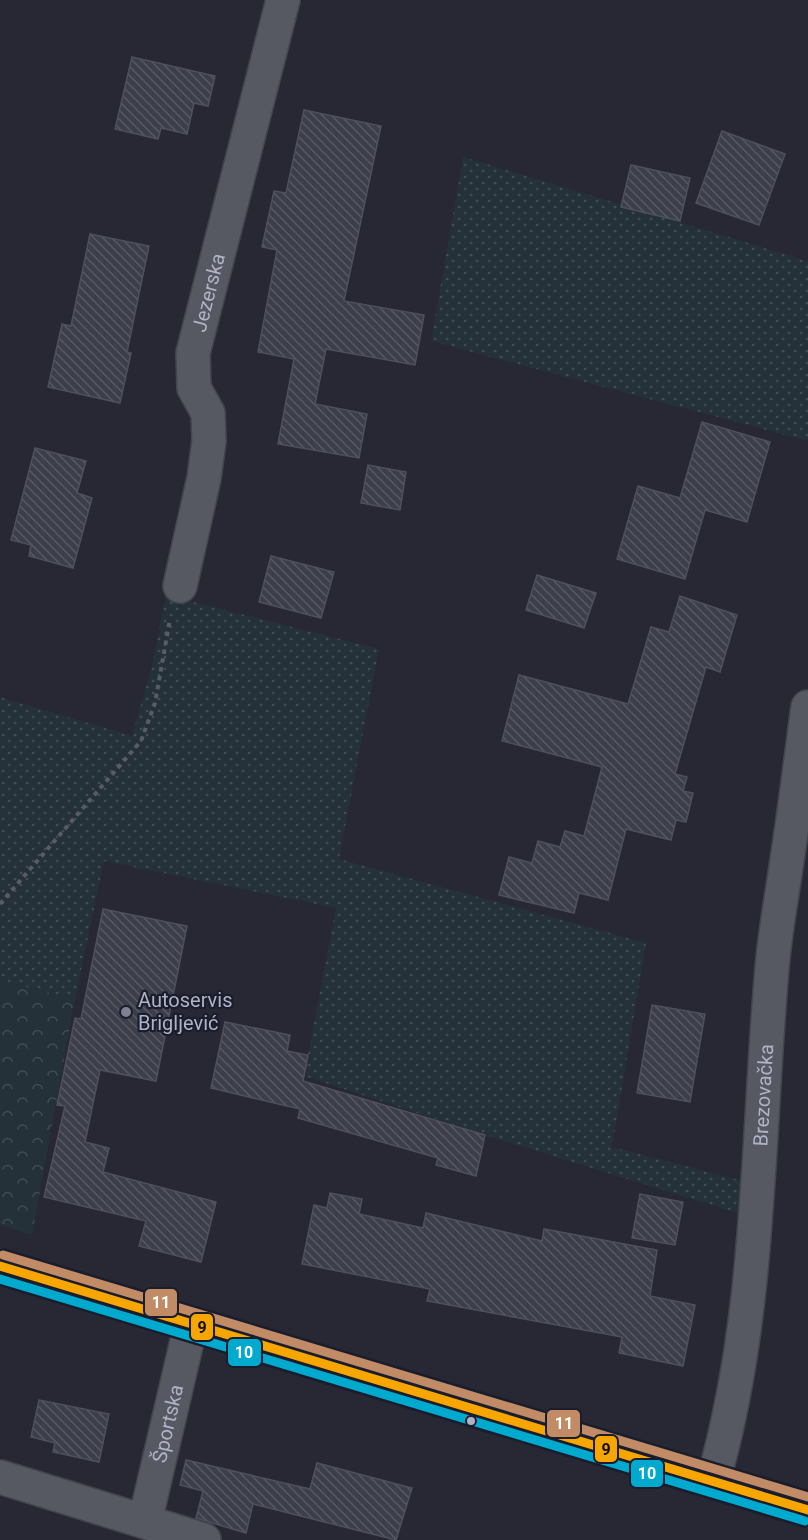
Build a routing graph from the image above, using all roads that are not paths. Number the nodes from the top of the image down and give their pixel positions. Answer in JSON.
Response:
{"nodes":[{"id":1,"x":283,"y":0,"type":"edge"},
{"id":2,"x":180,"y":586,"type":"road end"},
{"id":3,"x":808,"y":706,"type":"edge"},
{"id":4,"x":0,"y":1266,"type":"edge"},
{"id":5,"x":191,"y":1324,"type":"junction"},
{"id":6,"x":0,"y":1477,"type":"edge"},
{"id":7,"x":713,"y":1482,"type":"junction"},
{"id":8,"x":808,"y":1510,"type":"edge"},
{"id":9,"x":145,"y":1521,"type":"junction"},
{"id":10,"x":204,"y":1540,"type":"edge"}],
"edges":[{"from":1,"to":2,"type":"street","name":"Jezerska"},
{"from":3,"to":7,"type":"street","name":"Brezovačka"},
{"from":4,"to":5,"type":"main road"},
{"from":5,"to":7,"type":"main road"},
{"from":5,"to":9,"type":"street","name":"Športska"},
{"from":6,"to":9,"type":"street"},
{"from":7,"to":8,"type":"main road"},
{"from":9,"to":10,"type":"street"}]}
